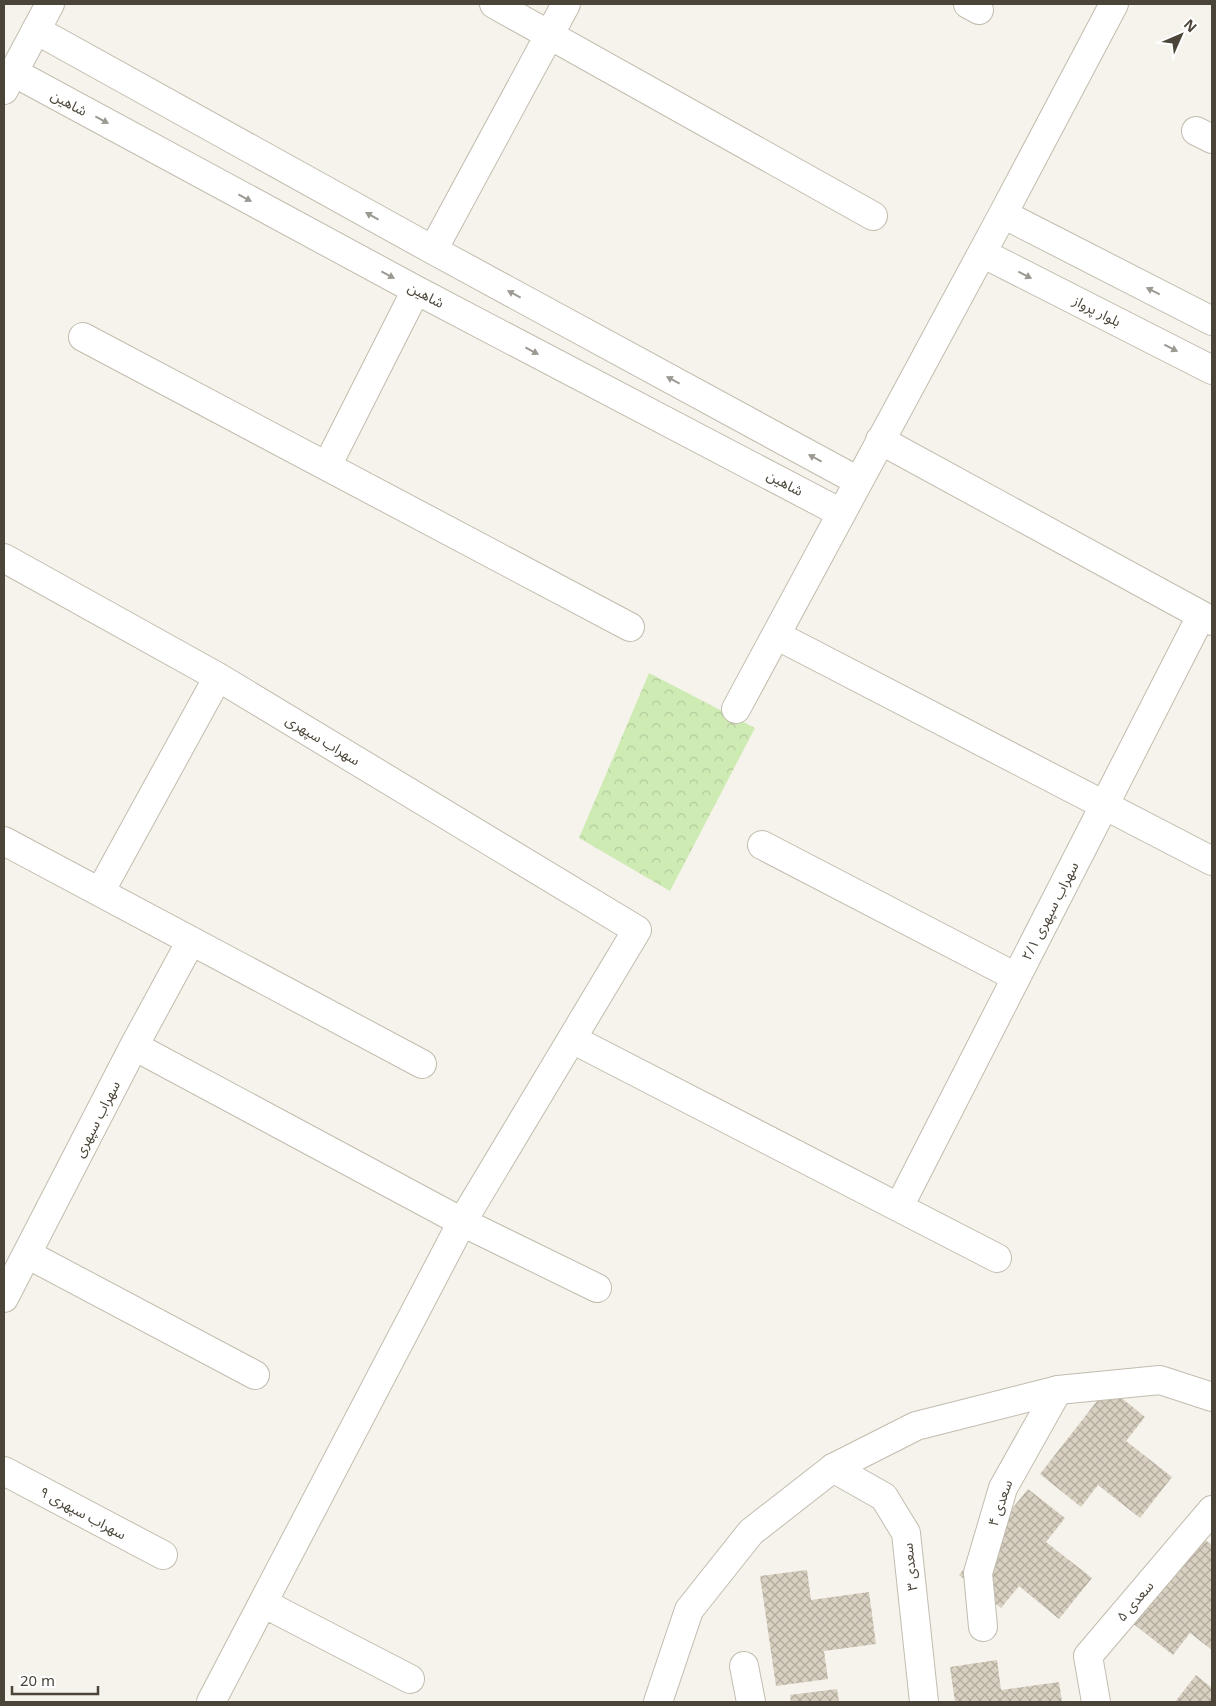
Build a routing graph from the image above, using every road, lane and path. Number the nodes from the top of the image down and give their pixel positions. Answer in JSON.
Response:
{"nodes":[{"id":1,"x":50,"y":4,"type":"edge"},
{"id":2,"x":494,"y":4,"type":"edge"},
{"id":3,"x":566,"y":4,"type":"edge"},
{"id":4,"x":1114,"y":4,"type":"edge"},
{"id":5,"x":36,"y":30,"type":"junction"},
{"id":6,"x":549,"y":36,"type":"junction"},
{"id":7,"x":8,"y":81,"type":"edge"},
{"id":8,"x":1003,"y":214,"type":"junction"},
{"id":9,"x":873,"y":216,"type":"dead end"},
{"id":10,"x":433,"y":250,"type":"junction"},
{"id":11,"x":982,"y":253,"type":"junction"},
{"id":12,"x":416,"y":290,"type":"junction"},
{"id":13,"x":1212,"y":321,"type":"edge"},
{"id":14,"x":83,"y":337,"type":"dead end"},
{"id":15,"x":1212,"y":370,"type":"edge"},
{"id":16,"x":880,"y":440,"type":"junction"},
{"id":17,"x":327,"y":466,"type":"junction"},
{"id":18,"x":858,"y":481,"type":"junction"},
{"id":19,"x":842,"y":512,"type":"junction"},
{"id":20,"x":4,"y":558,"type":"edge"},
{"id":21,"x":1207,"y":619,"type":"edge"},
{"id":22,"x":630,"y":627,"type":"dead end"},
{"id":23,"x":776,"y":635,"type":"junction"},
{"id":24,"x":218,"y":677,"type":"junction"},
{"id":25,"x":736,"y":709,"type":"dead end"},
{"id":26,"x":1105,"y":805,"type":"junction"},
{"id":27,"x":4,"y":841,"type":"edge"},
{"id":28,"x":762,"y":845,"type":"dead end"},
{"id":29,"x":1212,"y":861,"type":"edge"},
{"id":30,"x":100,"y":892,"type":"junction"},
{"id":31,"x":192,"y":941,"type":"junction"},
{"id":32,"x":1016,"y":977,"type":"junction"},
{"id":33,"x":572,"y":1039,"type":"junction"},
{"id":34,"x":134,"y":1046,"type":"junction"},
{"id":35,"x":422,"y":1064,"type":"dead end"},
{"id":36,"x":899,"y":1207,"type":"junction"},
{"id":37,"x":462,"y":1222,"type":"junction"},
{"id":38,"x":27,"y":1254,"type":"junction"},
{"id":39,"x":997,"y":1258,"type":"dead end"},
{"id":40,"x":597,"y":1288,"type":"dead end"},
{"id":41,"x":4,"y":1298,"type":"edge"},
{"id":42,"x":255,"y":1375,"type":"dead end"},
{"id":43,"x":1058,"y":1390,"type":"junction"},
{"id":44,"x":1212,"y":1397,"type":"edge"},
{"id":45,"x":833,"y":1468,"type":"junction"},
{"id":46,"x":4,"y":1471,"type":"edge"},
{"id":47,"x":1212,"y":1510,"type":"edge"},
{"id":48,"x":163,"y":1554,"type":"dead end"},
{"id":49,"x":263,"y":1603,"type":"junction"},
{"id":50,"x":983,"y":1627,"type":"dead end"},
{"id":51,"x":744,"y":1666,"type":"dead end"},
{"id":52,"x":410,"y":1679,"type":"dead end"},
{"id":53,"x":211,"y":1702,"type":"edge"},
{"id":54,"x":658,"y":1702,"type":"edge"},
{"id":55,"x":751,"y":1702,"type":"edge"},
{"id":56,"x":924,"y":1702,"type":"edge"},
{"id":57,"x":1096,"y":1702,"type":"edge"}],
"edges":[{"from":1,"to":5,"type":"street"},
{"from":2,"to":6,"type":"street"},
{"from":3,"to":6,"type":"street"},
{"from":4,"to":8,"type":"street"},
{"from":5,"to":7,"type":"street"},
{"from":10,"to":5,"type":"street","one_way":true},
{"from":6,"to":9,"type":"street"},
{"from":6,"to":10,"type":"street"},
{"from":7,"to":12,"type":"street","name":"شاهین","one_way":true},
{"from":8,"to":11,"type":"street"},
{"from":13,"to":8,"type":"street","one_way":true},
{"from":18,"to":10,"type":"street","one_way":true},
{"from":11,"to":15,"type":"street","name":"بلوار پرواز","one_way":true},
{"from":11,"to":16,"type":"street"},
{"from":12,"to":17,"type":"street"},
{"from":12,"to":19,"type":"street","name":"شاهین","one_way":true},
{"from":14,"to":17,"type":"street"},
{"from":16,"to":18,"type":"street"},
{"from":16,"to":21,"type":"street"},
{"from":17,"to":22,"type":"street"},
{"from":18,"to":19,"type":"street"},
{"from":19,"to":23,"type":"street"},
{"from":20,"to":24,"type":"street","name":"سهراب سپهری"},
{"from":21,"to":26,"type":"street","name":"سهراب سپهری ۲/۱"},
{"from":23,"to":25,"type":"street"},
{"from":23,"to":26,"type":"street"},
{"from":24,"to":30,"type":"street"},
{"from":24,"to":33,"type":"street","name":"سهراب سپهری"},
{"from":26,"to":29,"type":"street"},
{"from":26,"to":32,"type":"street","name":"سهراب سپهری ۲/۱"},
{"from":27,"to":30,"type":"street"},
{"from":28,"to":32,"type":"street"},
{"from":30,"to":31,"type":"street"},
{"from":31,"to":34,"type":"street","name":"سهراب سپهری"},
{"from":31,"to":35,"type":"street"},
{"from":32,"to":36,"type":"street","name":"سهراب سپهری ۲/۱"},
{"from":33,"to":36,"type":"street"},
{"from":33,"to":37,"type":"street"},
{"from":34,"to":37,"type":"street"},
{"from":34,"to":38,"type":"street","name":"سهراب سپهری"},
{"from":36,"to":39,"type":"street"},
{"from":37,"to":40,"type":"street"},
{"from":37,"to":49,"type":"street"},
{"from":38,"to":41,"type":"street","name":"سهراب سپهری"},
{"from":38,"to":42,"type":"street"},
{"from":43,"to":44,"type":"street"},
{"from":43,"to":45,"type":"street"},
{"from":43,"to":50,"type":"street","name":"سعدی ۴"},
{"from":45,"to":54,"type":"street"},
{"from":45,"to":56,"type":"street","name":"سعدی ۳"},
{"from":46,"to":48,"type":"street","name":"سهراب سپهری ۹"},
{"from":47,"to":57,"type":"street","name":"سعدی ۵"},
{"from":49,"to":52,"type":"street"},
{"from":49,"to":53,"type":"street"},
{"from":51,"to":55,"type":"street"}]}
